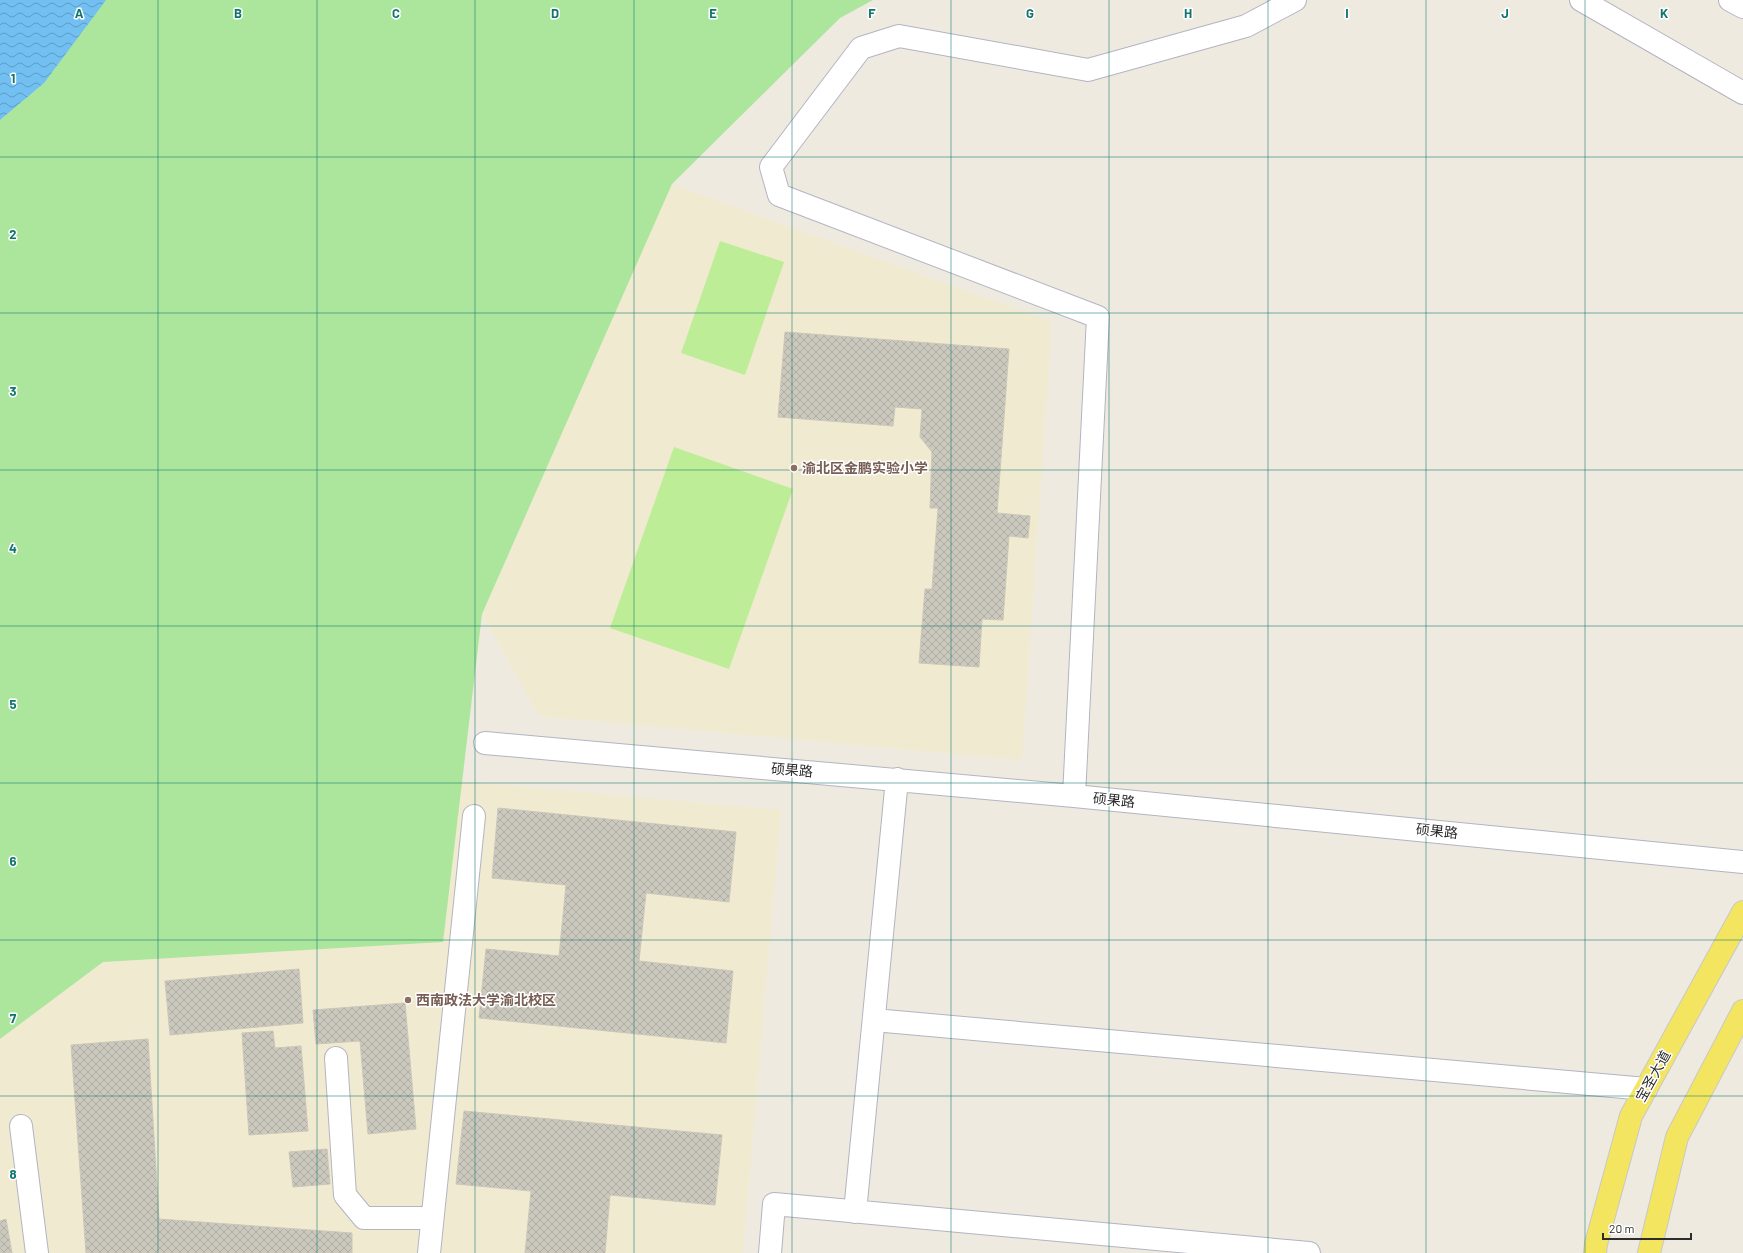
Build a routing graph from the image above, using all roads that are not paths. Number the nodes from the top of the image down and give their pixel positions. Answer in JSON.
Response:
{"nodes":[{"id":1,"x":1295,"y":0,"type":"edge"},
{"id":2,"x":1581,"y":0,"type":"edge"},
{"id":3,"x":1730,"y":0,"type":"edge"},
{"id":4,"x":1743,"y":7,"type":"edge"},
{"id":5,"x":1743,"y":93,"type":"edge"},
{"id":6,"x":485,"y":743,"type":"dead end"},
{"id":7,"x":898,"y":780,"type":"junction"},
{"id":8,"x":1074,"y":796,"type":"junction"},
{"id":9,"x":474,"y":816,"type":"dead end"},
{"id":10,"x":1743,"y":862,"type":"edge"},
{"id":11,"x":1743,"y":912,"type":"edge"},
{"id":12,"x":1743,"y":1011,"type":"edge"},
{"id":13,"x":874,"y":1020,"type":"junction"},
{"id":14,"x":336,"y":1058,"type":"dead end"},
{"id":15,"x":1646,"y":1089,"type":"junction"},
{"id":16,"x":21,"y":1126,"type":"dead end"},
{"id":17,"x":855,"y":1212,"type":"junction"},
{"id":18,"x":432,"y":1218,"type":"junction"},
{"id":19,"x":37,"y":1253,"type":"edge"},
{"id":20,"x":429,"y":1253,"type":"edge"},
{"id":21,"x":770,"y":1253,"type":"edge"},
{"id":22,"x":1309,"y":1253,"type":"edge"},
{"id":23,"x":1595,"y":1253,"type":"edge"},
{"id":24,"x":1649,"y":1253,"type":"edge"}],
"edges":[{"from":1,"to":8,"type":"street"},
{"from":2,"to":5,"type":"street"},
{"from":3,"to":4,"type":"street"},
{"from":6,"to":7,"type":"street","name":"硕果路"},
{"from":7,"to":8,"type":"street","name":"硕果路"},
{"from":7,"to":13,"type":"street"},
{"from":8,"to":10,"type":"street","name":"硕果路"},
{"from":9,"to":18,"type":"street"},
{"from":11,"to":15,"type":"main road","name":"宝圣大道"},
{"from":12,"to":24,"type":"main road"},
{"from":13,"to":15,"type":"street"},
{"from":13,"to":17,"type":"street"},
{"from":14,"to":18,"type":"street"},
{"from":15,"to":23,"type":"main road","name":"宝圣大道"},
{"from":16,"to":19,"type":"street"},
{"from":17,"to":21,"type":"street"},
{"from":17,"to":22,"type":"street"},
{"from":18,"to":20,"type":"street"}]}
